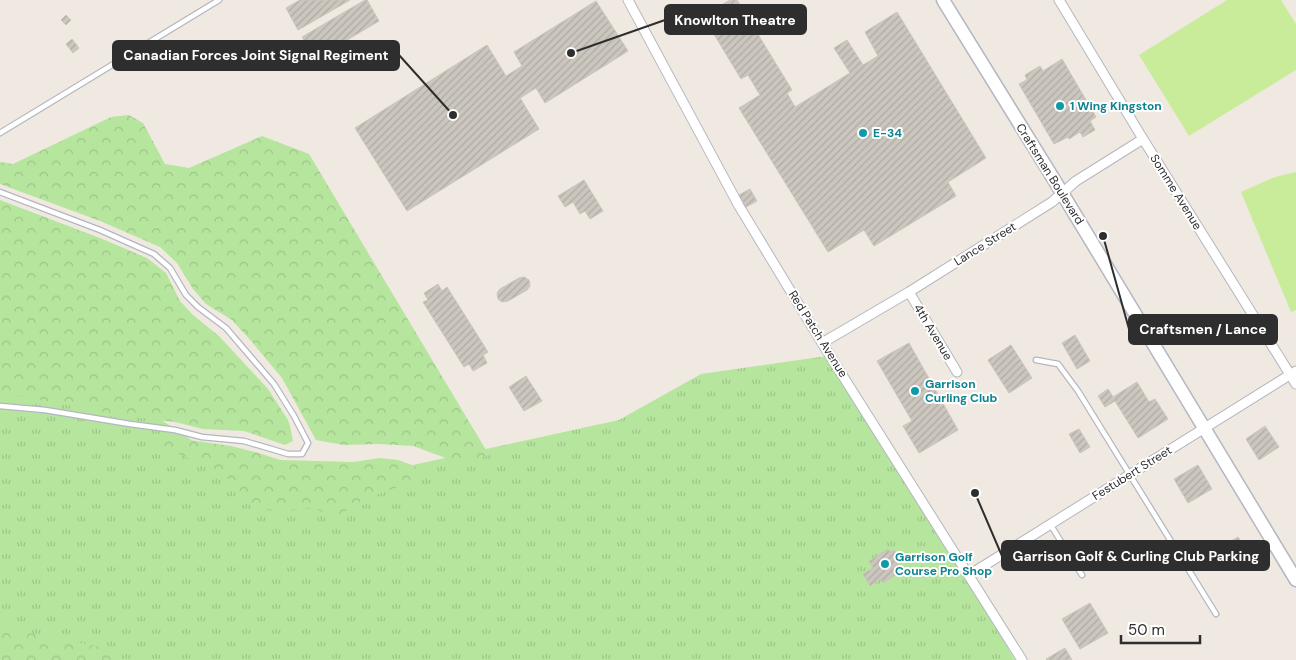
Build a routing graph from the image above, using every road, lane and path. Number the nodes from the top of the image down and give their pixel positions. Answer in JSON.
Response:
{"nodes":[{"id":1,"x":219,"y":0,"type":"edge"},
{"id":2,"x":628,"y":0,"type":"edge"},
{"id":3,"x":943,"y":0,"type":"edge"},
{"id":4,"x":1059,"y":0,"type":"edge"},
{"id":5,"x":0,"y":133,"type":"edge"},
{"id":6,"x":1143,"y":139,"type":"junction"},
{"id":7,"x":0,"y":192,"type":"edge"},
{"id":8,"x":1062,"y":193,"type":"junction"},
{"id":9,"x":909,"y":292,"type":"junction"},
{"id":10,"x":822,"y":344,"type":"junction"},
{"id":11,"x":1036,"y":360,"type":"dead end"},
{"id":12,"x":957,"y":372,"type":"dead end"},
{"id":13,"x":1293,"y":373,"type":"edge"},
{"id":14,"x":1296,"y":384,"type":"edge"},
{"id":15,"x":0,"y":406,"type":"edge"},
{"id":16,"x":1204,"y":428,"type":"junction"},
{"id":17,"x":1130,"y":475,"type":"junction"},
{"id":18,"x":1050,"y":524,"type":"junction"},
{"id":19,"x":969,"y":575,"type":"junction"},
{"id":20,"x":1082,"y":575,"type":"dead end"},
{"id":21,"x":1296,"y":580,"type":"edge"},
{"id":22,"x":1216,"y":614,"type":"dead end"},
{"id":23,"x":1022,"y":660,"type":"edge"}],
"edges":[{"from":1,"to":5,"type":"lane"},
{"from":2,"to":10,"type":"street","name":"Red Patch Avenue"},
{"from":3,"to":8,"type":"street","name":"Craftsman Boulevard"},
{"from":4,"to":6,"type":"street","name":"Somme Avenue"},
{"from":6,"to":8,"type":"street","name":"Lance Street"},
{"from":6,"to":13,"type":"street","name":"Somme Avenue"},
{"from":7,"to":15,"type":"lane"},
{"from":8,"to":9,"type":"street","name":"Lance Street"},
{"from":8,"to":16,"type":"street","name":"Craftsman Boulevard"},
{"from":9,"to":10,"type":"street","name":"Lance Street"},
{"from":9,"to":12,"type":"street","name":"4th Avenue"},
{"from":10,"to":19,"type":"street","name":"Red Patch Avenue"},
{"from":11,"to":17,"type":"lane"},
{"from":13,"to":14,"type":"street","name":"Somme Avenue"},
{"from":13,"to":16,"type":"street","name":"Festubert Street"},
{"from":16,"to":17,"type":"street","name":"Festubert Street"},
{"from":16,"to":21,"type":"street","name":"Craftsman Boulevard"},
{"from":17,"to":18,"type":"street","name":"Festubert Street"},
{"from":17,"to":22,"type":"lane"},
{"from":18,"to":19,"type":"street","name":"Festubert Street"},
{"from":18,"to":20,"type":"lane"},
{"from":19,"to":23,"type":"street","name":"Red Patch Avenue"}]}
